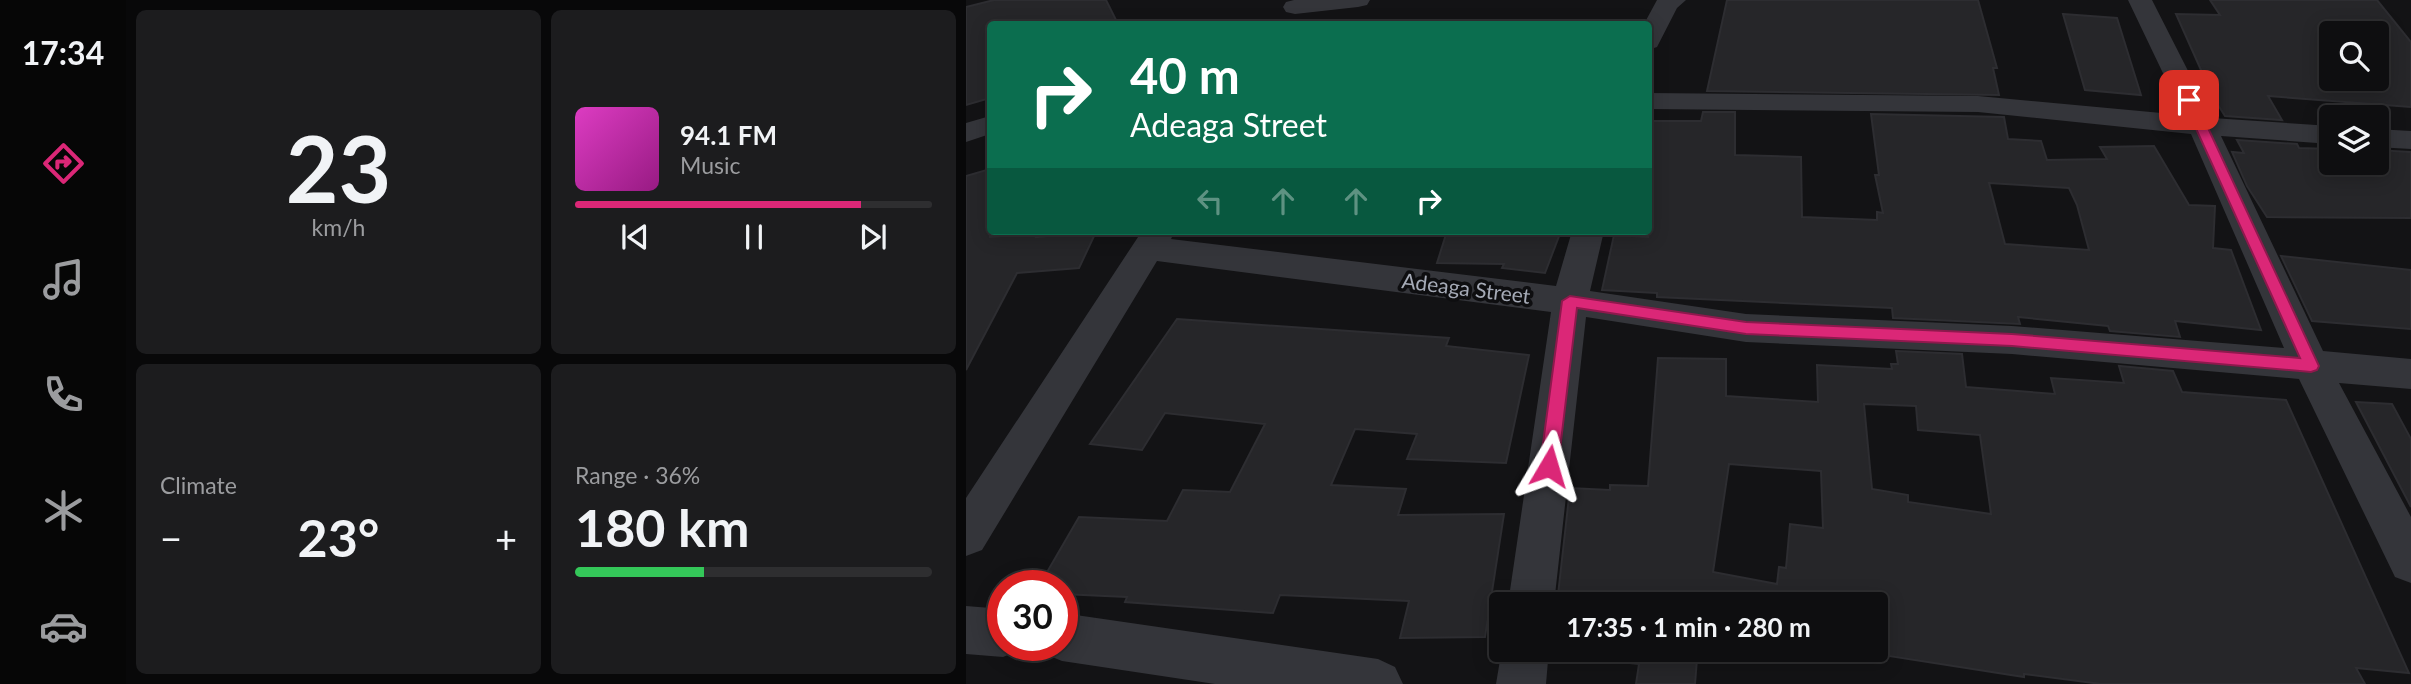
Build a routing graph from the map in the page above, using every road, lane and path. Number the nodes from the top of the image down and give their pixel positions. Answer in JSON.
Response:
{"nodes":[{"id":1,"x":1358,"y":0,"type":"edge"},
{"id":2,"x":1674,"y":0,"type":"edge"},
{"id":3,"x":2140,"y":0,"type":"edge"},
{"id":4,"x":1293,"y":11,"type":"edge"},
{"id":5,"x":1652,"y":34,"type":"edge"},
{"id":6,"x":1652,"y":101,"type":"edge"},
{"id":7,"x":987,"y":126,"type":"edge"},
{"id":8,"x":2202,"y":126,"type":"junction"},
{"id":9,"x":966,"y":132,"type":"edge"},
{"id":10,"x":2319,"y":134,"type":"edge"},
{"id":11,"x":2389,"y":139,"type":"edge"},
{"id":12,"x":2411,"y":140,"type":"edge"},
{"id":13,"x":1587,"y":235,"type":"edge"},
{"id":14,"x":1154,"y":239,"type":"edge"},
{"id":15,"x":1570,"y":301,"type":"junction"},
{"id":16,"x":2311,"y":366,"type":"junction"},
{"id":17,"x":2411,"y":374,"type":"edge"},
{"id":18,"x":966,"y":536,"type":"edge"},
{"id":19,"x":2411,"y":562,"type":"edge"},
{"id":20,"x":1533,"y":592,"type":"edge"},
{"id":21,"x":966,"y":630,"type":"edge"},
{"id":22,"x":987,"y":632,"type":"edge"},
{"id":23,"x":1078,"y":639,"type":"edge"},
{"id":24,"x":1524,"y":662,"type":"edge"},
{"id":25,"x":1378,"y":684,"type":"edge"},
{"id":26,"x":1521,"y":684,"type":"edge"}],
"edges":[{"from":1,"to":4,"type":"street"},
{"from":2,"to":5,"type":"street"},
{"from":3,"to":8,"type":"street"},
{"from":6,"to":8,"type":"street"},
{"from":7,"to":9,"type":"street"},
{"from":8,"to":10,"type":"street"},
{"from":8,"to":16,"type":"street"},
{"from":11,"to":12,"type":"street"},
{"from":13,"to":15,"type":"street"},
{"from":14,"to":15,"type":"street","name":"Adeaga Street"},
{"from":14,"to":18,"type":"street"},
{"from":15,"to":16,"type":"street","name":"Adeaga Street"},
{"from":15,"to":20,"type":"street"},
{"from":16,"to":17,"type":"street","name":"Adeaga Street"},
{"from":16,"to":19,"type":"street"},
{"from":21,"to":22,"type":"street"},
{"from":23,"to":25,"type":"street"},
{"from":24,"to":26,"type":"street"}]}
